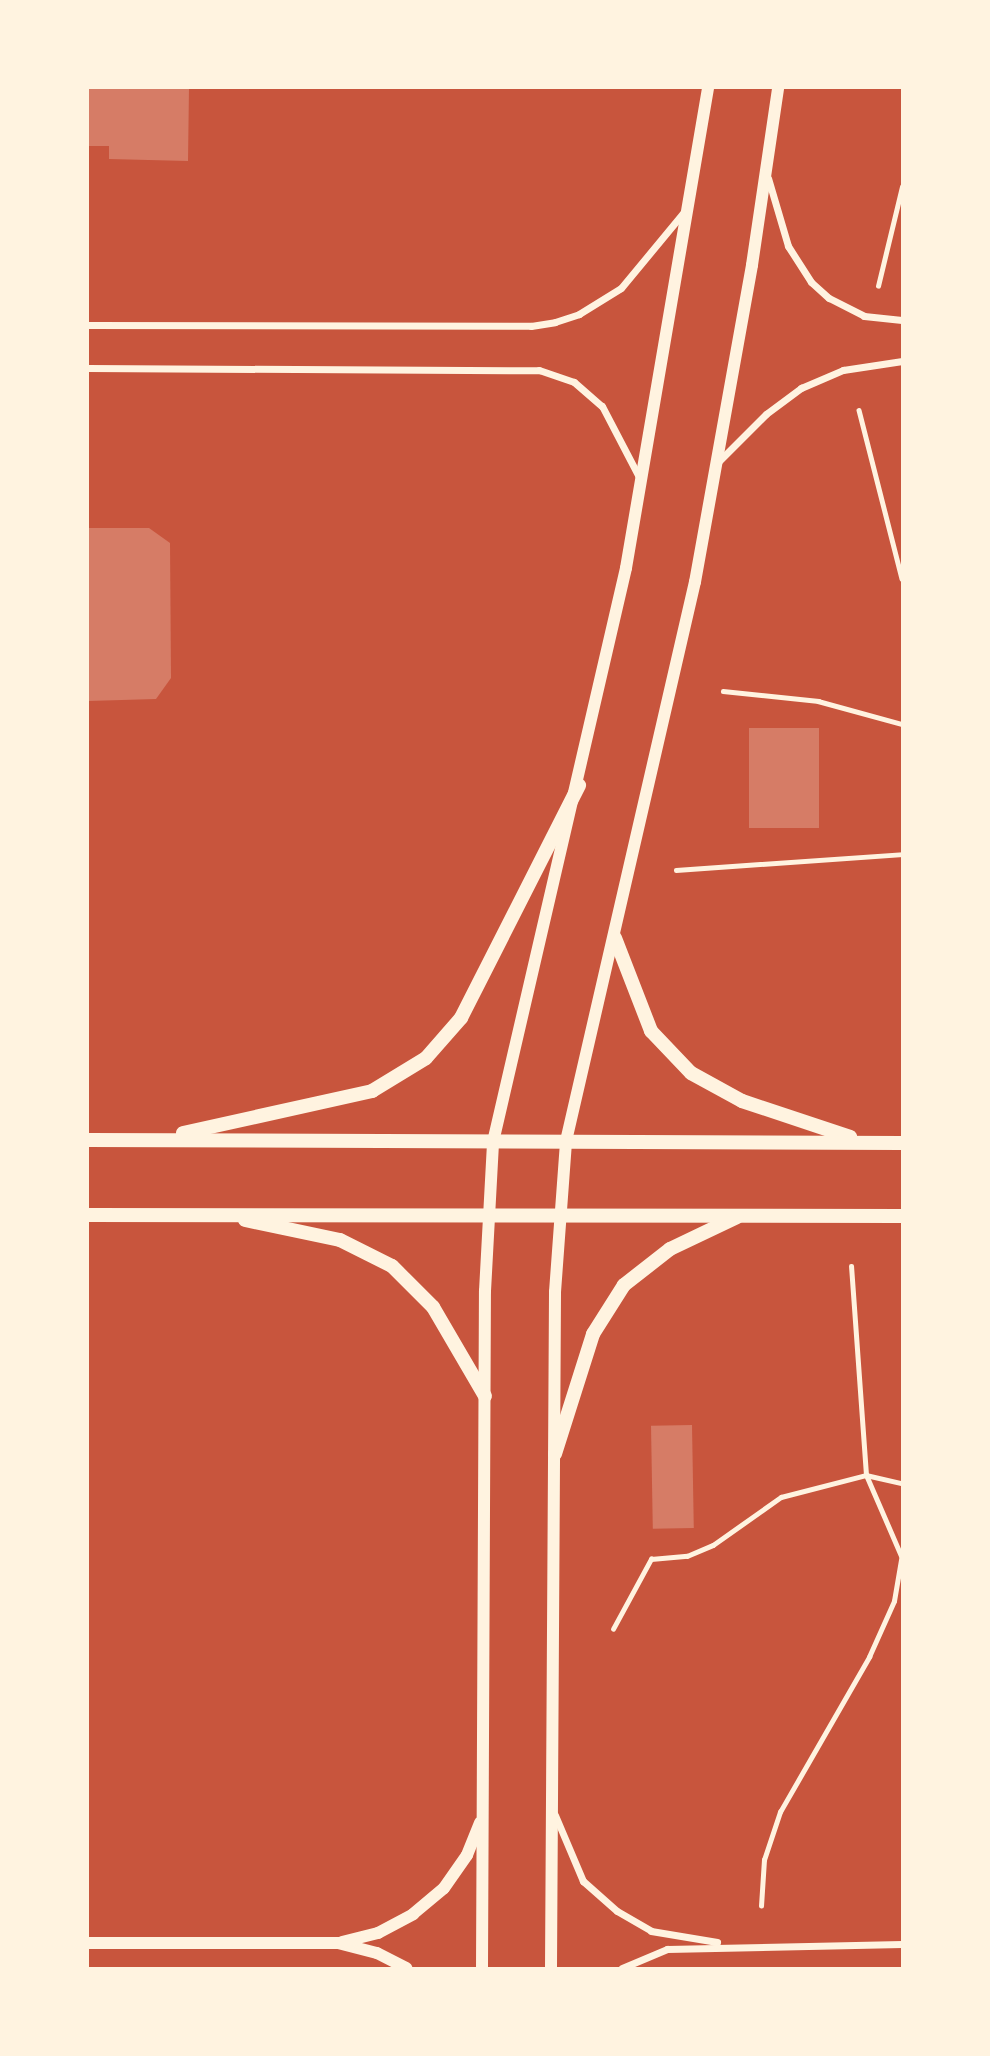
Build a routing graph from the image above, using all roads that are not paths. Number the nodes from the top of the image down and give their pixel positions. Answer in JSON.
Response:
{"nodes":[{"id":1,"x":708,"y":88,"type":"edge"},
{"id":2,"x":778,"y":88,"type":"edge"},
{"id":3,"x":766,"y":170,"type":"junction"},
{"id":4,"x":690,"y":204,"type":"junction"},
{"id":5,"x":902,"y":320,"type":"edge"},
{"id":6,"x":88,"y":325,"type":"edge"},
{"id":7,"x":902,"y":361,"type":"edge"},
{"id":8,"x":88,"y":368,"type":"edge"},
{"id":9,"x":718,"y":462,"type":"junction"},
{"id":10,"x":642,"y":483,"type":"junction"},
{"id":11,"x":579,"y":785,"type":"junction"},
{"id":12,"x":615,"y":938,"type":"junction"},
{"id":13,"x":152,"y":1139,"type":"junction"},
{"id":14,"x":88,"y":1140,"type":"edge"},
{"id":15,"x":566,"y":1141,"type":"junction"},
{"id":16,"x":494,"y":1142,"type":"junction"},
{"id":17,"x":865,"y":1142,"type":"junction"},
{"id":18,"x":902,"y":1143,"type":"edge"},
{"id":19,"x":88,"y":1214,"type":"edge"},
{"id":20,"x":216,"y":1214,"type":"junction"},
{"id":21,"x":558,"y":1214,"type":"junction"},
{"id":22,"x":488,"y":1215,"type":"junction"},
{"id":23,"x":742,"y":1215,"type":"junction"},
{"id":24,"x":902,"y":1216,"type":"edge"},
{"id":25,"x":485,"y":1396,"type":"junction"},
{"id":26,"x":555,"y":1454,"type":"junction"},
{"id":27,"x":552,"y":1808,"type":"junction"},
{"id":28,"x":482,"y":1817,"type":"junction"},
{"id":29,"x":88,"y":1943,"type":"edge"},
{"id":30,"x":338,"y":1943,"type":"junction"},
{"id":31,"x":727,"y":1944,"type":"junction"},
{"id":32,"x":902,"y":1944,"type":"edge"},
{"id":33,"x":406,"y":1969,"type":"edge"},
{"id":34,"x":482,"y":1969,"type":"edge"},
{"id":35,"x":551,"y":1969,"type":"edge"},
{"id":36,"x":622,"y":1969,"type":"edge"}],
"edges":[{"from":1,"to":4,"type":"street"},
{"from":2,"to":3,"type":"street"},
{"from":3,"to":5,"type":"street"},
{"from":3,"to":9,"type":"street"},
{"from":4,"to":6,"type":"street"},
{"from":4,"to":10,"type":"street"},
{"from":7,"to":9,"type":"street"},
{"from":8,"to":10,"type":"street"},
{"from":9,"to":12,"type":"street"},
{"from":10,"to":11,"type":"street"},
{"from":11,"to":13,"type":"main road"},
{"from":11,"to":16,"type":"street"},
{"from":12,"to":15,"type":"street"},
{"from":12,"to":17,"type":"main road"},
{"from":13,"to":14,"type":"main road"},
{"from":13,"to":16,"type":"main road"},
{"from":15,"to":16,"type":"main road"},
{"from":15,"to":17,"type":"main road"},
{"from":15,"to":21,"type":"street"},
{"from":16,"to":22,"type":"street"},
{"from":17,"to":18,"type":"main road"},
{"from":19,"to":20,"type":"main road"},
{"from":20,"to":22,"type":"main road"},
{"from":20,"to":25,"type":"main road"},
{"from":21,"to":22,"type":"main road"},
{"from":21,"to":23,"type":"main road"},
{"from":21,"to":26,"type":"street"},
{"from":22,"to":25,"type":"street"},
{"from":23,"to":24,"type":"main road"},
{"from":23,"to":26,"type":"main road"},
{"from":25,"to":28,"type":"street"},
{"from":26,"to":27,"type":"street"},
{"from":27,"to":31,"type":"street"},
{"from":27,"to":35,"type":"street"},
{"from":28,"to":30,"type":"street"},
{"from":28,"to":34,"type":"street"},
{"from":29,"to":30,"type":"street"},
{"from":30,"to":33,"type":"street"},
{"from":31,"to":32,"type":"street"},
{"from":31,"to":36,"type":"street"}]}
